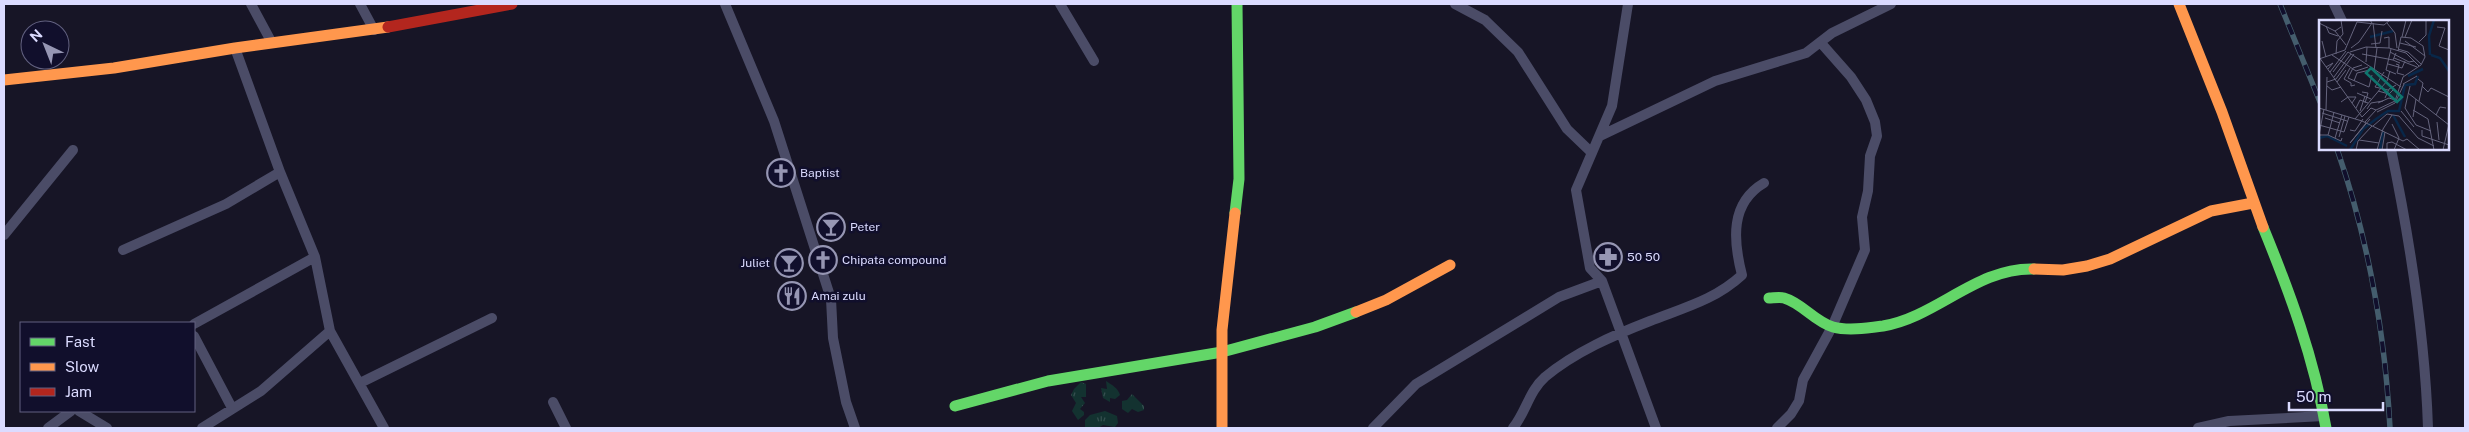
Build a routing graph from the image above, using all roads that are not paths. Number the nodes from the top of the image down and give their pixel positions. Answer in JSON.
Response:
{"nodes":[{"id":1,"x":251,"y":4,"type":"edge"},
{"id":2,"x":360,"y":4,"type":"edge"},
{"id":3,"x":725,"y":4,"type":"edge"},
{"id":4,"x":1060,"y":4,"type":"edge"},
{"id":5,"x":1237,"y":4,"type":"edge"},
{"id":6,"x":1455,"y":4,"type":"edge"},
{"id":7,"x":1628,"y":4,"type":"edge"},
{"id":8,"x":1891,"y":4,"type":"edge"},
{"id":9,"x":2179,"y":4,"type":"edge"},
{"id":10,"x":2334,"y":4,"type":"edge"},
{"id":11,"x":505,"y":5,"type":"edge"},
{"id":12,"x":2342,"y":20,"type":"edge"},
{"id":13,"x":374,"y":30,"type":"junction"},
{"id":14,"x":272,"y":43,"type":"junction"},
{"id":15,"x":1822,"y":43,"type":"junction"},
{"id":16,"x":235,"y":48,"type":"junction"},
{"id":17,"x":1094,"y":61,"type":"dead end"},
{"id":18,"x":4,"y":80,"type":"edge"},
{"id":19,"x":1600,"y":136,"type":"junction"},
{"id":20,"x":73,"y":150,"type":"dead end"},
{"id":21,"x":2391,"y":150,"type":"edge"},
{"id":22,"x":1592,"y":153,"type":"junction"},
{"id":23,"x":280,"y":172,"type":"junction"},
{"id":24,"x":1764,"y":182,"type":"dead end"},
{"id":25,"x":2253,"y":203,"type":"junction"},
{"id":26,"x":4,"y":236,"type":"edge"},
{"id":27,"x":123,"y":250,"type":"dead end"},
{"id":28,"x":315,"y":257,"type":"junction"},
{"id":29,"x":1450,"y":265,"type":"dead end"},
{"id":30,"x":1602,"y":281,"type":"junction"},
{"id":31,"x":1768,"y":298,"type":"dead end"},
{"id":32,"x":492,"y":318,"type":"dead end"},
{"id":33,"x":195,"y":323,"type":"edge"},
{"id":34,"x":1832,"y":327,"type":"junction"},
{"id":35,"x":330,"y":331,"type":"junction"},
{"id":36,"x":1621,"y":333,"type":"junction"},
{"id":37,"x":195,"y":338,"type":"edge"},
{"id":38,"x":1222,"y":352,"type":"junction"},
{"id":39,"x":360,"y":383,"type":"junction"},
{"id":40,"x":553,"y":402,"type":"dead end"},
{"id":41,"x":955,"y":406,"type":"dead end"},
{"id":42,"x":232,"y":408,"type":"junction"},
{"id":43,"x":70,"y":412,"type":"edge"},
{"id":44,"x":81,"y":412,"type":"edge"},
{"id":45,"x":2324,"y":416,"type":"junction"},
{"id":46,"x":48,"y":428,"type":"edge"},
{"id":47,"x":107,"y":428,"type":"edge"},
{"id":48,"x":202,"y":428,"type":"edge"},
{"id":49,"x":384,"y":428,"type":"edge"},
{"id":50,"x":566,"y":428,"type":"edge"},
{"id":51,"x":855,"y":428,"type":"edge"},
{"id":52,"x":1222,"y":428,"type":"edge"},
{"id":53,"x":1372,"y":428,"type":"edge"},
{"id":54,"x":1513,"y":428,"type":"edge"},
{"id":55,"x":1656,"y":428,"type":"edge"},
{"id":56,"x":1777,"y":428,"type":"edge"},
{"id":57,"x":2198,"y":428,"type":"edge"},
{"id":58,"x":2326,"y":428,"type":"edge"},
{"id":59,"x":2428,"y":428,"type":"edge"}],
"edges":[{"from":1,"to":14,"type":"street"},
{"from":2,"to":13,"type":"street"},
{"from":3,"to":51,"type":"street"},
{"from":4,"to":17,"type":"street"},
{"from":5,"to":38,"type":"street"},
{"from":6,"to":22,"type":"street"},
{"from":7,"to":19,"type":"street"},
{"from":8,"to":15,"type":"street"},
{"from":9,"to":25,"type":"street"},
{"from":10,"to":12,"type":"street"},
{"from":11,"to":13,"type":"street"},
{"from":13,"to":14,"type":"street"},
{"from":14,"to":16,"type":"street"},
{"from":15,"to":19,"type":"street"},
{"from":15,"to":34,"type":"street"},
{"from":16,"to":18,"type":"street"},
{"from":16,"to":23,"type":"street"},
{"from":19,"to":22,"type":"street"},
{"from":20,"to":26,"type":"street"},
{"from":21,"to":59,"type":"street"},
{"from":22,"to":30,"type":"street"},
{"from":23,"to":27,"type":"street"},
{"from":23,"to":28,"type":"street"},
{"from":24,"to":36,"type":"street"},
{"from":25,"to":34,"type":"street"},
{"from":25,"to":45,"type":"street"},
{"from":28,"to":33,"type":"street"},
{"from":28,"to":35,"type":"street"},
{"from":29,"to":38,"type":"street"},
{"from":30,"to":36,"type":"street"},
{"from":30,"to":53,"type":"street"},
{"from":31,"to":34,"type":"street"},
{"from":32,"to":39,"type":"street"},
{"from":34,"to":56,"type":"street"},
{"from":35,"to":39,"type":"street"},
{"from":35,"to":42,"type":"street"},
{"from":36,"to":54,"type":"street"},
{"from":36,"to":55,"type":"street"},
{"from":37,"to":42,"type":"street"},
{"from":38,"to":41,"type":"street"},
{"from":38,"to":52,"type":"street"},
{"from":39,"to":49,"type":"street"},
{"from":40,"to":50,"type":"street"},
{"from":42,"to":48,"type":"street"},
{"from":43,"to":46,"type":"street"},
{"from":44,"to":47,"type":"street"},
{"from":45,"to":57,"type":"street"},
{"from":45,"to":58,"type":"street"}]}
